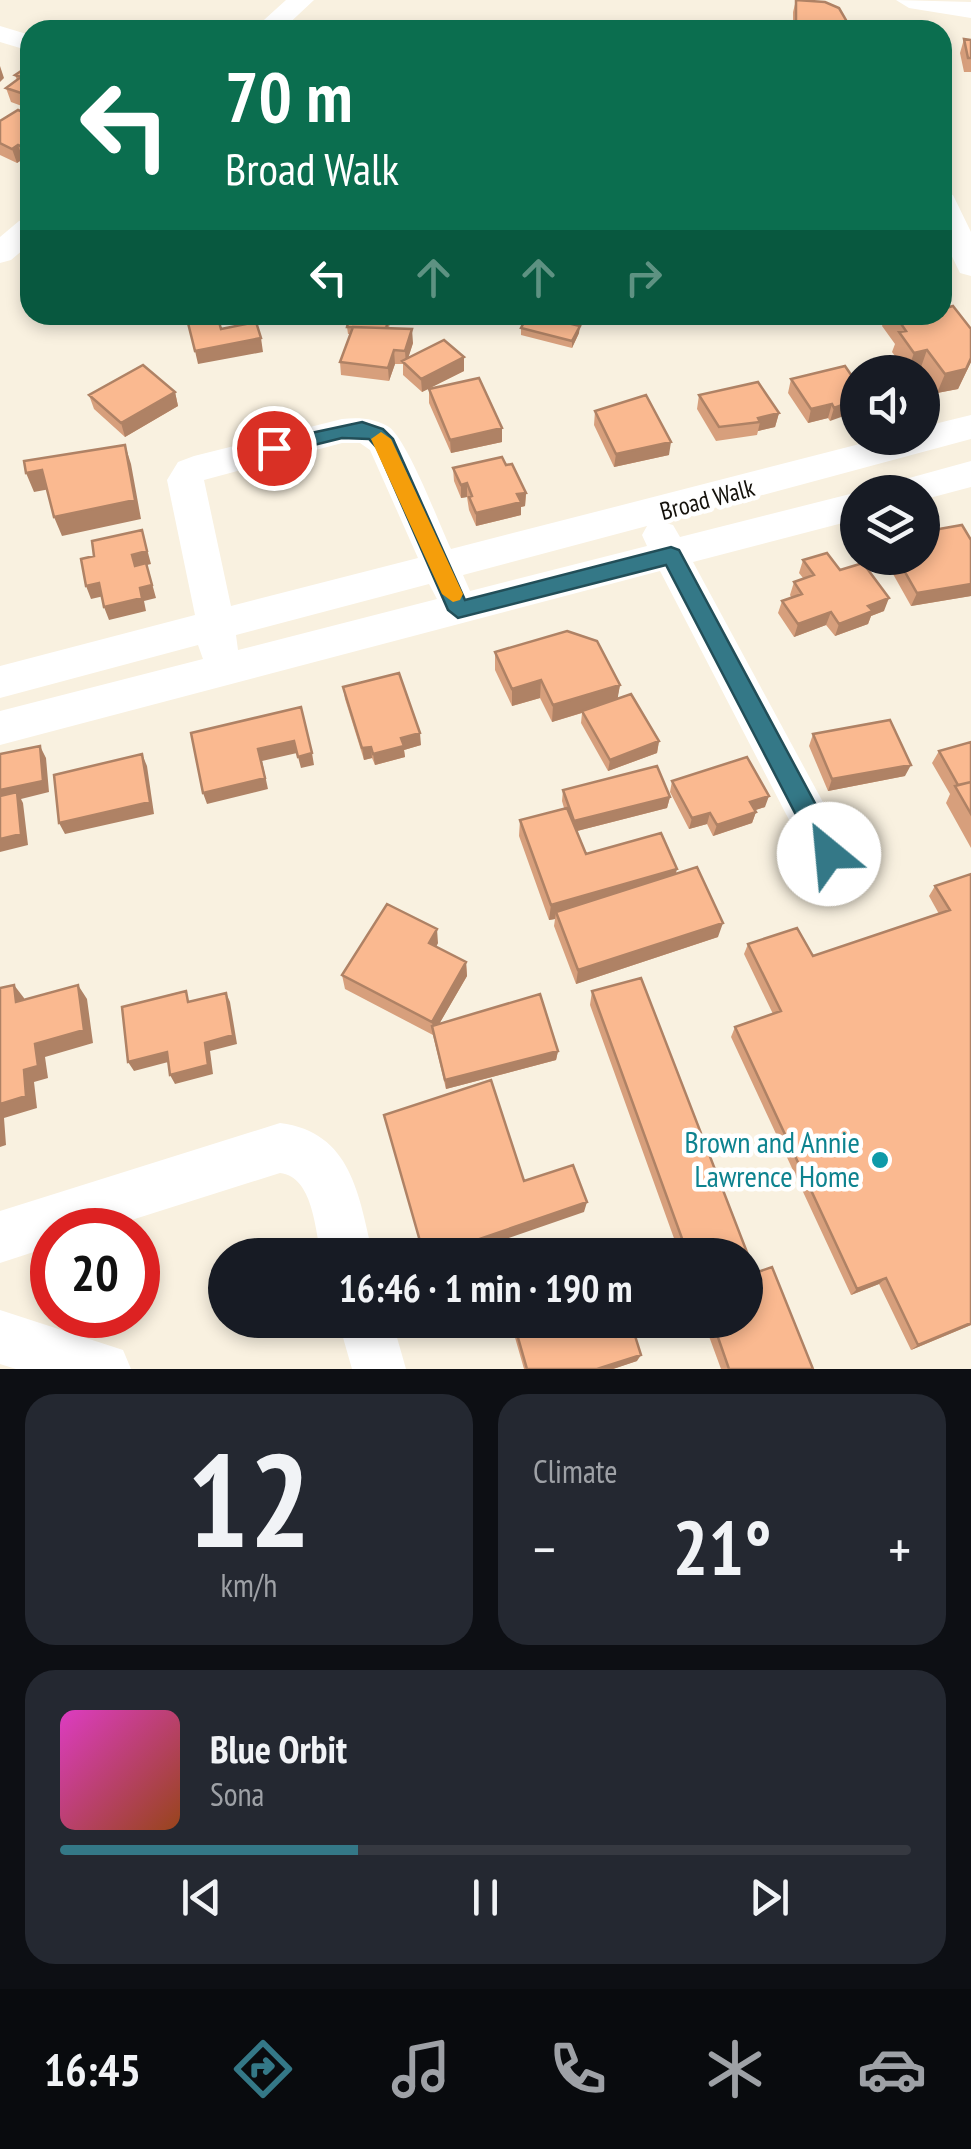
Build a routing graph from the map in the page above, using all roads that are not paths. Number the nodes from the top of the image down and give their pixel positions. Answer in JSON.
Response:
{"nodes":[{"id":1,"x":301,"y":0,"type":"edge"},
{"id":2,"x":909,"y":0,"type":"edge"},
{"id":3,"x":971,"y":10,"type":"edge"},
{"id":4,"x":278,"y":20,"type":"edge"},
{"id":5,"x":952,"y":223,"type":"edge"},
{"id":6,"x":20,"y":237,"type":"edge"},
{"id":7,"x":0,"y":254,"type":"edge"},
{"id":8,"x":971,"y":266,"type":"edge"},
{"id":9,"x":971,"y":428,"type":"edge"},
{"id":10,"x":971,"y":474,"type":"edge"},
{"id":11,"x":940,"y":482,"type":"edge"},
{"id":12,"x":840,"y":510,"type":"edge"},
{"id":13,"x":648,"y":514,"type":"junction"},
{"id":14,"x":671,"y":556,"type":"junction"},
{"id":15,"x":443,"y":568,"type":"junction"},
{"id":16,"x":458,"y":610,"type":"junction"},
{"id":17,"x":216,"y":623,"type":"junction"},
{"id":18,"x":219,"y":668,"type":"junction"},
{"id":19,"x":0,"y":682,"type":"edge"},
{"id":20,"x":0,"y":728,"type":"edge"},
{"id":21,"x":829,"y":854,"type":"dead end"},
{"id":22,"x":0,"y":1237,"type":"edge"},
{"id":23,"x":342,"y":1238,"type":"edge"},
{"id":24,"x":0,"y":1337,"type":"edge"},
{"id":25,"x":371,"y":1338,"type":"edge"},
{"id":26,"x":104,"y":1369,"type":"edge"},
{"id":27,"x":379,"y":1369,"type":"edge"}],
"edges":[{"from":1,"to":4,"type":"street"},
{"from":2,"to":3,"type":"street"},
{"from":5,"to":8,"type":"street"},
{"from":6,"to":7,"type":"street"},
{"from":9,"to":13,"type":"street","name":"Broad Walk"},
{"from":10,"to":11,"type":"street"},
{"from":12,"to":14,"type":"street","name":"Broad Walk"},
{"from":13,"to":14,"type":"street"},
{"from":13,"to":15,"type":"street","name":"Broad Walk"},
{"from":14,"to":16,"type":"street","name":"Broad Walk"},
{"from":14,"to":21,"type":"street"},
{"from":15,"to":16,"type":"street"},
{"from":15,"to":17,"type":"street","name":"Broad Walk"},
{"from":15,"to":17,"type":"street"},
{"from":16,"to":18,"type":"street","name":"Broad Walk"},
{"from":17,"to":18,"type":"street"},
{"from":17,"to":19,"type":"street","name":"Broad Walk"},
{"from":18,"to":20,"type":"street","name":"Broad Walk"},
{"from":22,"to":23,"type":"street"},
{"from":24,"to":26,"type":"street"},
{"from":25,"to":27,"type":"street"}]}
